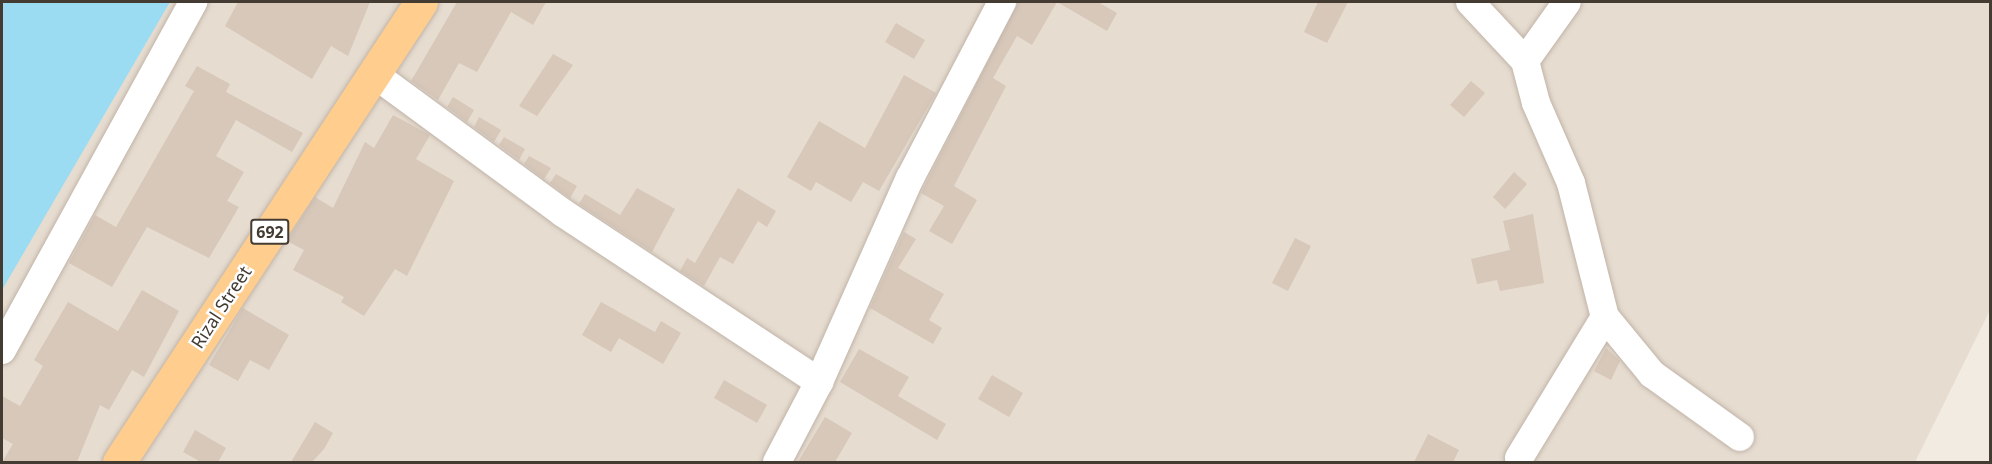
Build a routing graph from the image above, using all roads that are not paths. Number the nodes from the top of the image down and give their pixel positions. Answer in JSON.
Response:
{"nodes":[{"id":1,"x":193,"y":2,"type":"edge"},
{"id":2,"x":421,"y":2,"type":"edge"},
{"id":3,"x":1002,"y":2,"type":"edge"},
{"id":4,"x":1470,"y":2,"type":"edge"},
{"id":5,"x":1568,"y":2,"type":"edge"},
{"id":6,"x":1525,"y":61,"type":"junction"},
{"id":7,"x":374,"y":74,"type":"junction"},
{"id":8,"x":1605,"y":317,"type":"junction"},
{"id":9,"x":2,"y":350,"type":"edge"},
{"id":10,"x":819,"y":382,"type":"junction"},
{"id":11,"x":1740,"y":437,"type":"dead end"},
{"id":12,"x":1519,"y":458,"type":"dead end"},
{"id":13,"x":119,"y":462,"type":"edge"},
{"id":14,"x":777,"y":462,"type":"edge"}],
"edges":[{"from":1,"to":9,"type":"street"},
{"from":2,"to":7,"type":"main road","name":"Rizal Street","number":"692"},
{"from":3,"to":10,"type":"street"},
{"from":4,"to":6,"type":"street"},
{"from":5,"to":6,"type":"street"},
{"from":6,"to":8,"type":"street"},
{"from":7,"to":10,"type":"street"},
{"from":7,"to":13,"type":"main road","name":"Rizal Street","number":"692"},
{"from":8,"to":11,"type":"street"},
{"from":8,"to":12,"type":"street"},
{"from":10,"to":14,"type":"street"}]}
